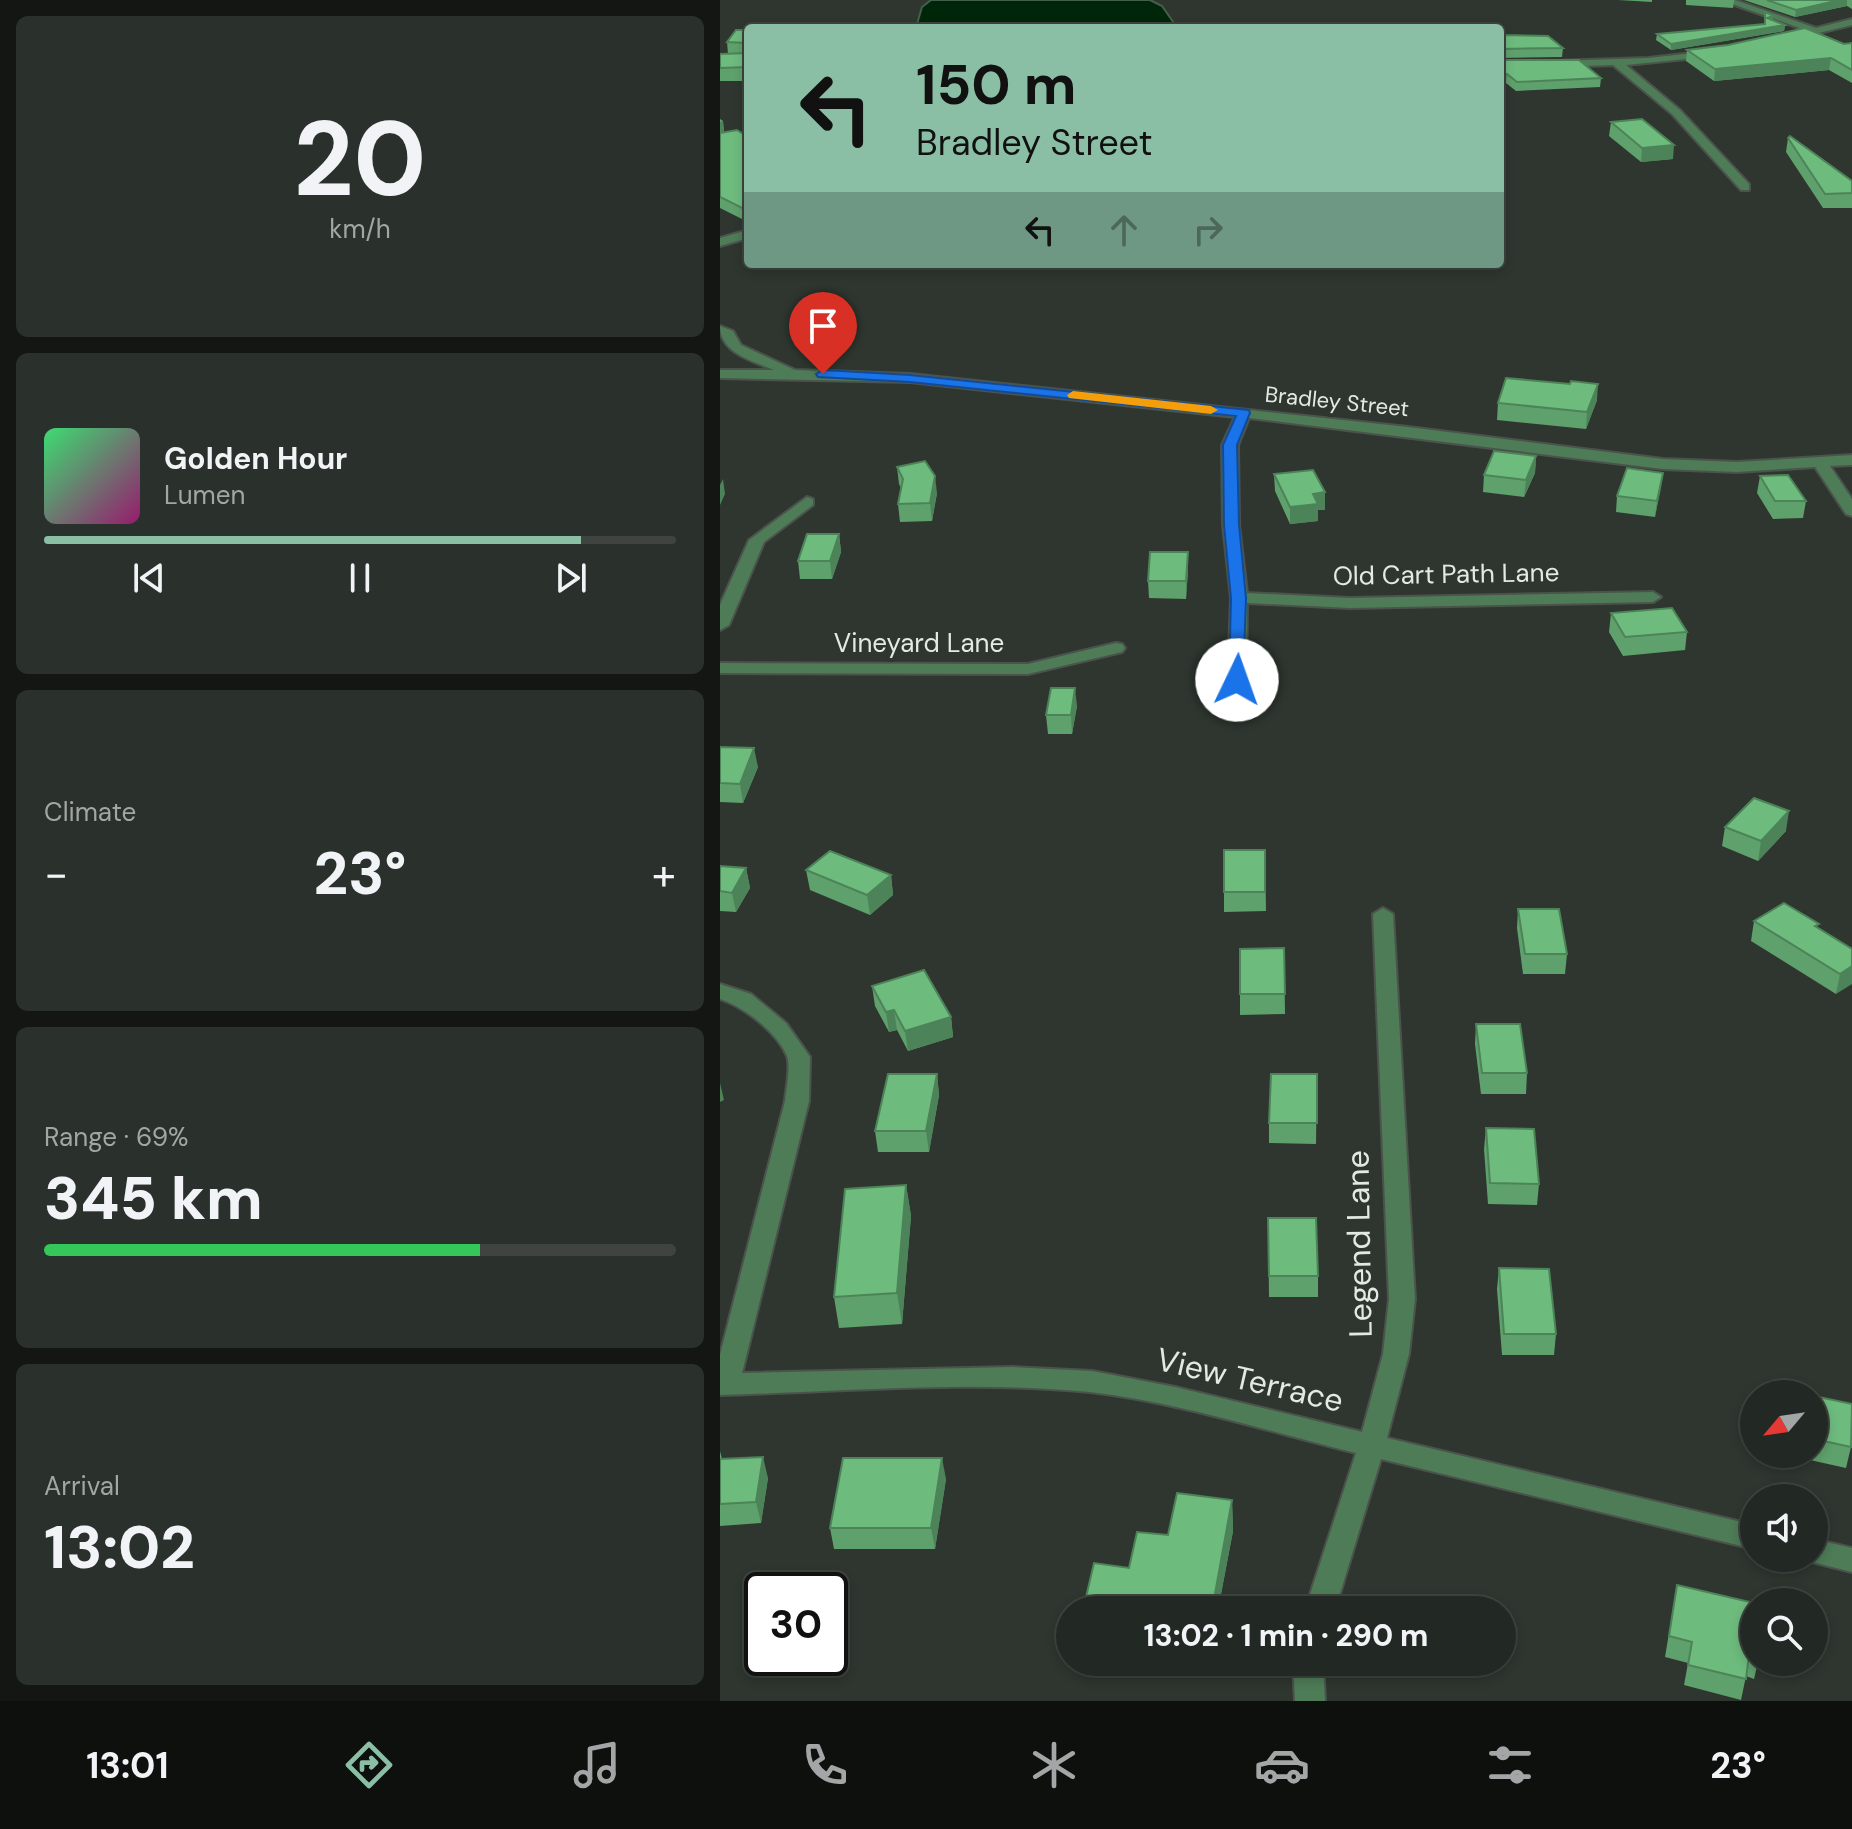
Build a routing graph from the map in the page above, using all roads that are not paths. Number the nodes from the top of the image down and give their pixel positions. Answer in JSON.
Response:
{"nodes":[{"id":1,"x":1726,"y":0,"type":"edge"},
{"id":2,"x":1852,"y":22,"type":"edge"},
{"id":3,"x":1831,"y":26,"type":"junction"},
{"id":4,"x":1813,"y":30,"type":"junction"},
{"id":5,"x":1852,"y":34,"type":"edge"},
{"id":6,"x":1772,"y":41,"type":"edge"},
{"id":7,"x":1724,"y":51,"type":"edge"},
{"id":8,"x":1617,"y":63,"type":"junction"},
{"id":9,"x":1538,"y":64,"type":"edge"},
{"id":10,"x":1745,"y":187,"type":"dead end"},
{"id":11,"x":744,"y":235,"type":"edge"},
{"id":12,"x":720,"y":242,"type":"edge"},
{"id":13,"x":720,"y":330,"type":"edge"},
{"id":14,"x":720,"y":374,"type":"edge"},
{"id":15,"x":795,"y":374,"type":"junction"},
{"id":16,"x":1244,"y":413,"type":"junction"},
{"id":17,"x":1852,"y":460,"type":"edge"},
{"id":18,"x":1820,"y":462,"type":"junction"},
{"id":19,"x":807,"y":502,"type":"dead end"},
{"id":20,"x":1852,"y":511,"type":"edge"},
{"id":21,"x":1653,"y":597,"type":"dead end"},
{"id":22,"x":1239,"y":598,"type":"junction"},
{"id":23,"x":720,"y":625,"type":"edge"},
{"id":24,"x":1116,"y":648,"type":"dead end"},
{"id":25,"x":720,"y":668,"type":"edge"},
{"id":26,"x":1237,"y":680,"type":"dead end"},
{"id":27,"x":1383,"y":914,"type":"dead end"},
{"id":28,"x":720,"y":991,"type":"edge"},
{"id":29,"x":723,"y":1384,"type":"edge"},
{"id":30,"x":1372,"y":1445,"type":"junction"},
{"id":31,"x":1740,"y":1534,"type":"edge"},
{"id":32,"x":1828,"y":1554,"type":"edge"},
{"id":33,"x":1852,"y":1560,"type":"edge"},
{"id":34,"x":1324,"y":1596,"type":"edge"},
{"id":35,"x":1309,"y":1676,"type":"edge"},
{"id":36,"x":1310,"y":1701,"type":"edge"}],
"edges":[{"from":1,"to":4,"type":"street"},
{"from":2,"to":3,"type":"street"},
{"from":3,"to":4,"type":"street"},
{"from":3,"to":5,"type":"street"},
{"from":4,"to":6,"type":"street"},
{"from":7,"to":8,"type":"street"},
{"from":8,"to":9,"type":"street"},
{"from":8,"to":10,"type":"street"},
{"from":11,"to":12,"type":"street"},
{"from":13,"to":15,"type":"street"},
{"from":14,"to":15,"type":"street","name":"Bradley Street"},
{"from":15,"to":16,"type":"street","name":"Bradley Street"},
{"from":16,"to":18,"type":"street","name":"Bradley Street"},
{"from":16,"to":22,"type":"street"},
{"from":17,"to":18,"type":"street","name":"Bradley Street"},
{"from":18,"to":20,"type":"street"},
{"from":19,"to":23,"type":"street"},
{"from":21,"to":22,"type":"street","name":"Old Cart Path Lane"},
{"from":22,"to":26,"type":"street"},
{"from":24,"to":25,"type":"street","name":"Vineyard Lane"},
{"from":27,"to":30,"type":"street","name":"Legend Lane"},
{"from":28,"to":29,"type":"street"},
{"from":29,"to":30,"type":"street","name":"View Terrace"},
{"from":30,"to":31,"type":"street","name":"View Terrace"},
{"from":30,"to":34,"type":"street","name":"Legend Lane"},
{"from":32,"to":33,"type":"street"},
{"from":35,"to":36,"type":"street"}]}
